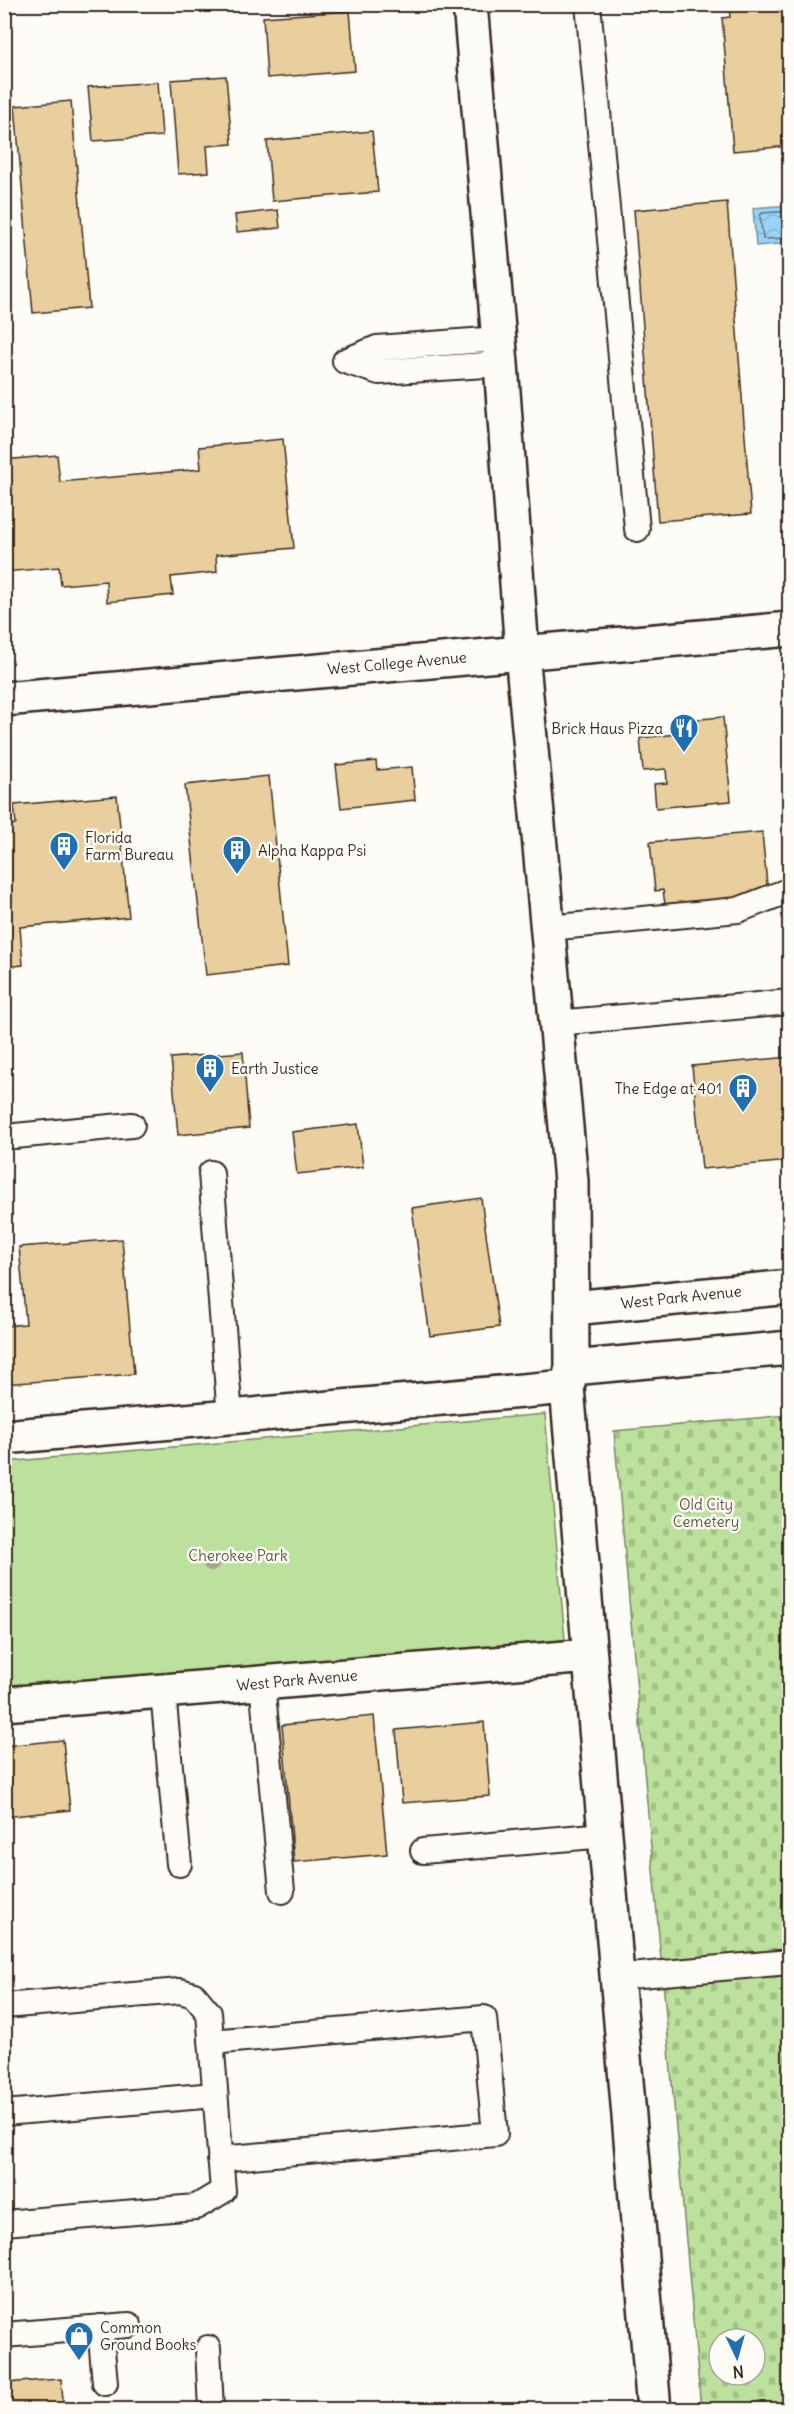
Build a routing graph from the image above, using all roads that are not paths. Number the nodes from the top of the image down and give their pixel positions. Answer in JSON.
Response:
{"nodes":[{"id":1,"x":470,"y":4,"type":"edge"},
{"id":2,"x":588,"y":4,"type":"edge"},
{"id":3,"x":500,"y":351,"type":"junction"},
{"id":4,"x":637,"y":529,"type":"dead end"},
{"id":5,"x":789,"y":629,"type":"edge"},
{"id":6,"x":522,"y":652,"type":"junction"},
{"id":7,"x":4,"y":699,"type":"edge"},
{"id":8,"x":789,"y":890,"type":"edge"},
{"id":9,"x":548,"y":928,"type":"junction"},
{"id":10,"x":789,"y":1002,"type":"edge"},
{"id":11,"x":556,"y":1023,"type":"junction"},
{"id":12,"x":132,"y":1125,"type":"dead end"},
{"id":13,"x":4,"y":1137,"type":"edge"},
{"id":14,"x":211,"y":1173,"type":"dead end"},
{"id":15,"x":789,"y":1287,"type":"edge"},
{"id":16,"x":572,"y":1308,"type":"junction"},
{"id":17,"x":789,"y":1348,"type":"edge"},
{"id":18,"x":569,"y":1378,"type":"junction"},
{"id":19,"x":230,"y":1417,"type":"junction"},
{"id":20,"x":4,"y":1437,"type":"edge"},
{"id":21,"x":590,"y":1656,"type":"junction"},
{"id":22,"x":262,"y":1683,"type":"junction"},
{"id":23,"x":163,"y":1692,"type":"junction"},
{"id":24,"x":4,"y":1704,"type":"edge"},
{"id":25,"x":605,"y":1834,"type":"junction"},
{"id":26,"x":423,"y":1851,"type":"dead end"},
{"id":27,"x":179,"y":1864,"type":"dead end"},
{"id":28,"x":282,"y":1891,"type":"dead end"},
{"id":29,"x":789,"y":1962,"type":"edge"},
{"id":30,"x":618,"y":1977,"type":"junction"},
{"id":31,"x":4,"y":2006,"type":"edge"},
{"id":32,"x":211,"y":2042,"type":"junction"},
{"id":33,"x":215,"y":2095,"type":"junction"},
{"id":34,"x":4,"y":2113,"type":"edge"},
{"id":35,"x":220,"y":2160,"type":"junction"},
{"id":36,"x":4,"y":2223,"type":"edge"},
{"id":37,"x":129,"y":2325,"type":"dead end"},
{"id":38,"x":100,"y":2327,"type":"junction"},
{"id":39,"x":4,"y":2335,"type":"edge"},
{"id":40,"x":208,"y":2348,"type":"dead end"},
{"id":41,"x":105,"y":2383,"type":"dead end"},
{"id":42,"x":211,"y":2409,"type":"edge"},
{"id":43,"x":654,"y":2409,"type":"edge"}],
"edges":[{"from":1,"to":3,"type":"street"},
{"from":2,"to":4,"type":"lane"},
{"from":3,"to":3,"type":"lane"},
{"from":3,"to":6,"type":"street"},
{"from":5,"to":6,"type":"street","name":"West College Avenue"},
{"from":6,"to":7,"type":"street","name":"West College Avenue"},
{"from":6,"to":9,"type":"street"},
{"from":8,"to":9,"type":"lane"},
{"from":9,"to":11,"type":"street"},
{"from":10,"to":11,"type":"lane"},
{"from":11,"to":16,"type":"street"},
{"from":12,"to":13,"type":"lane"},
{"from":14,"to":19,"type":"lane"},
{"from":15,"to":16,"type":"street","name":"West Park Avenue"},
{"from":16,"to":18,"type":"street"},
{"from":17,"to":18,"type":"street"},
{"from":18,"to":19,"type":"street"},
{"from":18,"to":21,"type":"street"},
{"from":19,"to":20,"type":"street"},
{"from":21,"to":22,"type":"street","name":"West Park Avenue"},
{"from":21,"to":25,"type":"street"},
{"from":22,"to":23,"type":"street","name":"West Park Avenue"},
{"from":22,"to":28,"type":"lane"},
{"from":23,"to":24,"type":"street","name":"West Park Avenue"},
{"from":23,"to":27,"type":"lane"},
{"from":25,"to":26,"type":"lane"},
{"from":25,"to":30,"type":"street"},
{"from":29,"to":30,"type":"lane"},
{"from":30,"to":43,"type":"street"},
{"from":31,"to":32,"type":"lane"},
{"from":32,"to":33,"type":"lane"},
{"from":32,"to":35,"type":"lane"},
{"from":33,"to":34,"type":"lane"},
{"from":33,"to":35,"type":"lane"},
{"from":35,"to":36,"type":"lane"},
{"from":37,"to":38,"type":"lane"},
{"from":38,"to":39,"type":"lane"},
{"from":38,"to":41,"type":"lane"},
{"from":40,"to":42,"type":"lane"}]}
